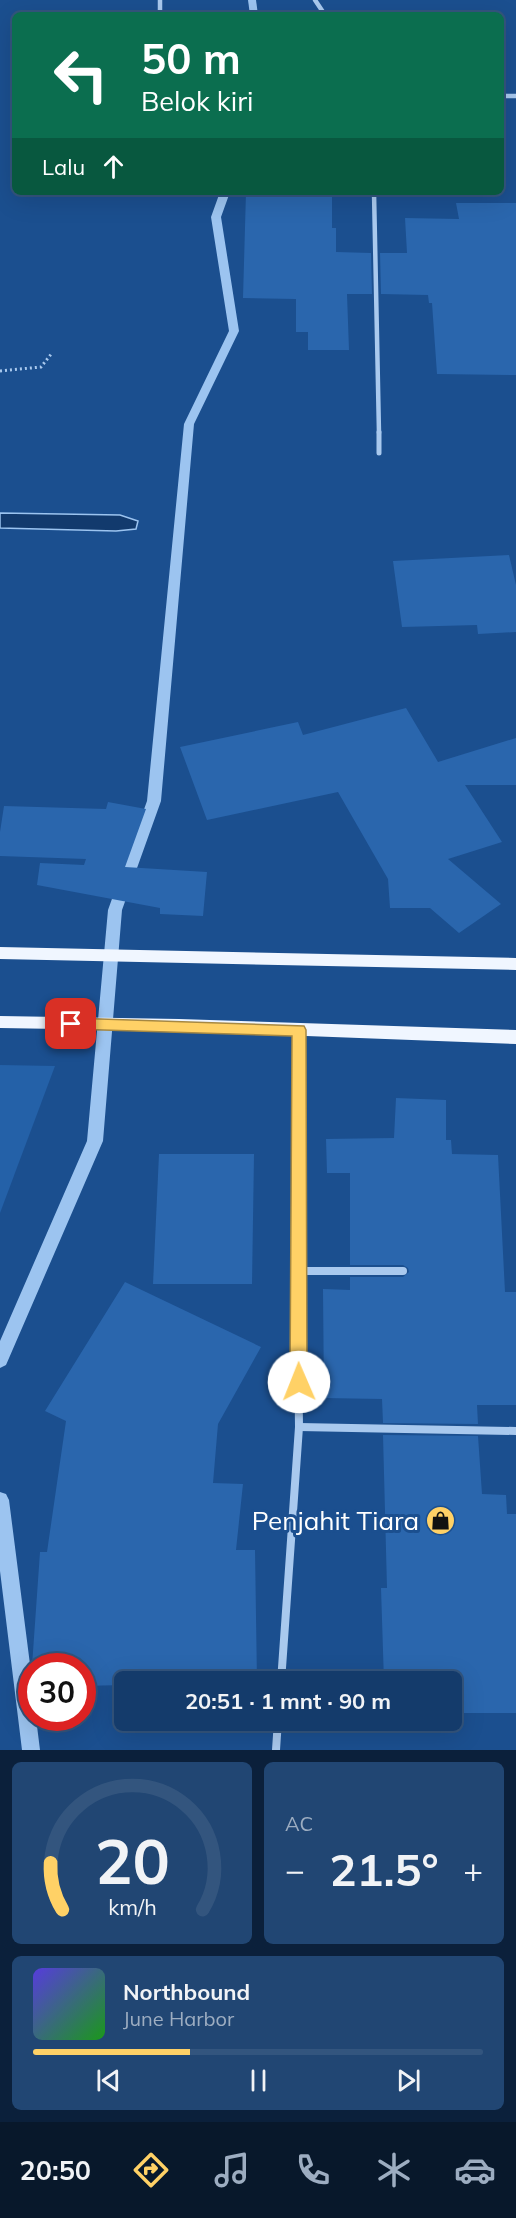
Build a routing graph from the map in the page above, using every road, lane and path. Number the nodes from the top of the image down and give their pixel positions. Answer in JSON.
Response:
{"nodes":[{"id":1,"x":374,"y":195,"type":"edge"},
{"id":2,"x":52,"y":353,"type":"dead end"},
{"id":3,"x":0,"y":371,"type":"edge"},
{"id":4,"x":379,"y":453,"type":"dead end"},
{"id":5,"x":0,"y":953,"type":"edge"},
{"id":6,"x":516,"y":964,"type":"edge"},
{"id":7,"x":0,"y":1022,"type":"edge"},
{"id":8,"x":299,"y":1030,"type":"junction"},
{"id":9,"x":516,"y":1037,"type":"edge"},
{"id":10,"x":297,"y":1270,"type":"junction"},
{"id":11,"x":403,"y":1271,"type":"dead end"},
{"id":12,"x":299,"y":1427,"type":"junction"},
{"id":13,"x":516,"y":1431,"type":"edge"},
{"id":14,"x":282,"y":1671,"type":"edge"},
{"id":15,"x":277,"y":1731,"type":"edge"},
{"id":16,"x":276,"y":1750,"type":"edge"}],
"edges":[{"from":1,"to":4,"type":"street"},
{"from":2,"to":3,"type":"path"},
{"from":5,"to":6,"type":"main road"},
{"from":7,"to":8,"type":"main road"},
{"from":8,"to":9,"type":"main road"},
{"from":8,"to":10,"type":"street"},
{"from":10,"to":11,"type":"street"},
{"from":10,"to":12,"type":"street"},
{"from":12,"to":13,"type":"street"},
{"from":12,"to":14,"type":"street"},
{"from":15,"to":16,"type":"street"}]}
